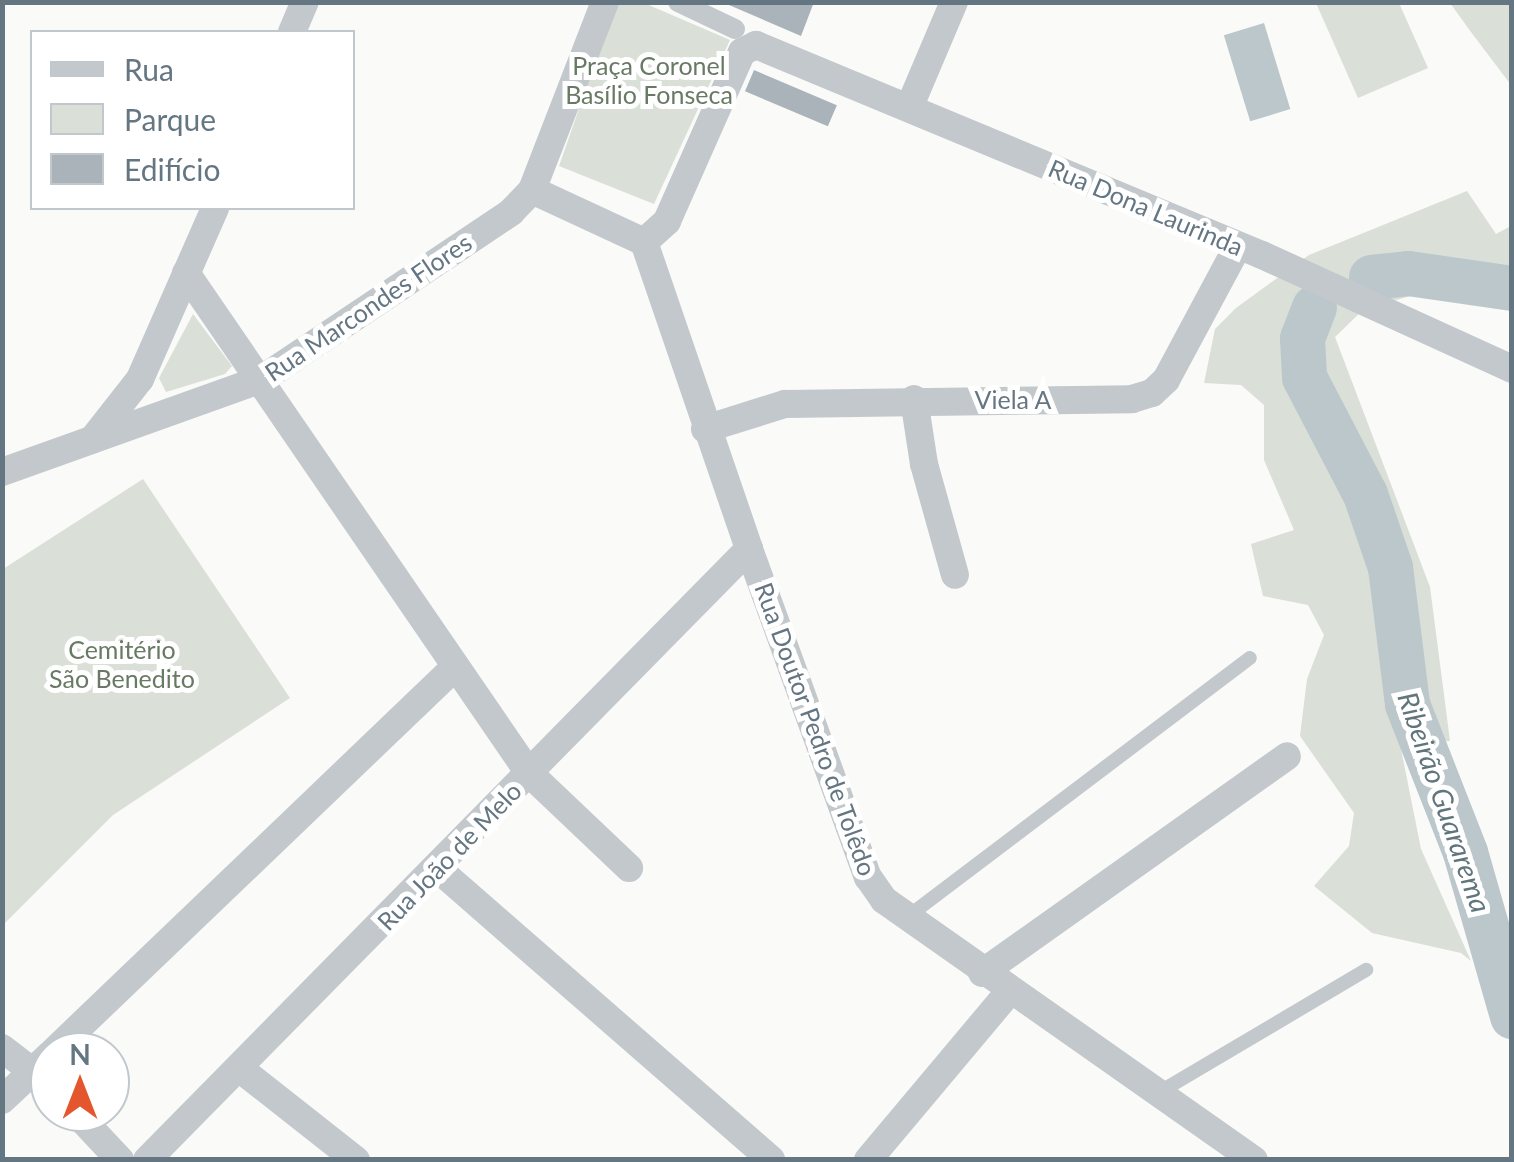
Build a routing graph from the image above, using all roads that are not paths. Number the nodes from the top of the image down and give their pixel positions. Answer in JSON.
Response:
{"nodes":[{"id":1,"x":306,"y":2,"type":"edge"},
{"id":2,"x":605,"y":2,"type":"edge"},
{"id":3,"x":678,"y":2,"type":"edge"},
{"id":4,"x":954,"y":2,"type":"edge"},
{"id":5,"x":735,"y":28,"type":"dead end"},
{"id":6,"x":293,"y":30,"type":"edge"},
{"id":7,"x":910,"y":108,"type":"junction"},
{"id":8,"x":532,"y":190,"type":"junction"},
{"id":9,"x":214,"y":210,"type":"edge"},
{"id":10,"x":644,"y":242,"type":"junction"},
{"id":11,"x":1238,"y":246,"type":"junction"},
{"id":12,"x":186,"y":273,"type":"junction"},
{"id":13,"x":1512,"y":370,"type":"edge"},
{"id":14,"x":140,"y":379,"type":"junction"},
{"id":15,"x":262,"y":379,"type":"junction"},
{"id":16,"x":914,"y":399,"type":"junction"},
{"id":17,"x":167,"y":414,"type":"junction"},
{"id":18,"x":705,"y":429,"type":"junction"},
{"id":19,"x":92,"y":442,"type":"junction"},
{"id":20,"x":2,"y":472,"type":"edge"},
{"id":21,"x":748,"y":549,"type":"junction"},
{"id":22,"x":956,"y":575,"type":"dead end"},
{"id":23,"x":1250,"y":658,"type":"dead end"},
{"id":24,"x":454,"y":668,"type":"junction"},
{"id":25,"x":1287,"y":756,"type":"dead end"},
{"id":26,"x":529,"y":774,"type":"junction"},
{"id":27,"x":629,"y":868,"type":"dead end"},
{"id":28,"x":438,"y":869,"type":"junction"},
{"id":29,"x":905,"y":918,"type":"junction"},
{"id":30,"x":1366,"y":970,"type":"dead end"},
{"id":31,"x":982,"y":973,"type":"junction"},
{"id":32,"x":1009,"y":992,"type":"junction"},
{"id":33,"x":82,"y":1032,"type":"edge"},
{"id":34,"x":2,"y":1048,"type":"edge"},
{"id":35,"x":30,"y":1059,"type":"edge"},
{"id":36,"x":239,"y":1068,"type":"junction"},
{"id":37,"x":30,"y":1079,"type":"edge"},
{"id":38,"x":1157,"y":1093,"type":"junction"},
{"id":39,"x":2,"y":1100,"type":"edge"},
{"id":40,"x":94,"y":1132,"type":"edge"},
{"id":41,"x":120,"y":1160,"type":"edge"},
{"id":42,"x":147,"y":1160,"type":"edge"},
{"id":43,"x":356,"y":1160,"type":"edge"},
{"id":44,"x":771,"y":1160,"type":"edge"},
{"id":45,"x":868,"y":1160,"type":"edge"},
{"id":46,"x":1254,"y":1160,"type":"edge"}],
"edges":[{"from":1,"to":6,"type":"street"},
{"from":2,"to":8,"type":"street","name":"Rua Marcondes Flores"},
{"from":3,"to":5,"type":"street"},
{"from":4,"to":7,"type":"street"},
{"from":7,"to":10,"type":"street","name":"Rua Dona Laurinda"},
{"from":7,"to":11,"type":"street","name":"Rua Dona Laurinda"},
{"from":8,"to":10,"type":"street"},
{"from":8,"to":15,"type":"street","name":"Rua Marcondes Flores"},
{"from":9,"to":12,"type":"street"},
{"from":10,"to":18,"type":"street","name":"Rua Doutor Pedro de Tolêdo"},
{"from":11,"to":13,"type":"street","name":"Rua Dona Laurinda"},
{"from":11,"to":16,"type":"street","name":"Viela A"},
{"from":12,"to":14,"type":"street"},
{"from":12,"to":15,"type":"street"},
{"from":14,"to":17,"type":"street"},
{"from":14,"to":19,"type":"street"},
{"from":15,"to":17,"type":"street","name":"Rua Marcondes Flores"},
{"from":15,"to":24,"type":"street"},
{"from":16,"to":18,"type":"street","name":"Viela A"},
{"from":16,"to":22,"type":"street"},
{"from":17,"to":19,"type":"street","name":"Rua Marcondes Flores"},
{"from":18,"to":21,"type":"street","name":"Rua Doutor Pedro de Tolêdo"},
{"from":19,"to":20,"type":"street","name":"Rua Marcondes Flores"},
{"from":21,"to":26,"type":"street","name":"Rua João de Melo"},
{"from":21,"to":29,"type":"street","name":"Rua Doutor Pedro de Tolêdo"},
{"from":23,"to":29,"type":"lane"},
{"from":24,"to":26,"type":"street"},
{"from":24,"to":33,"type":"street"},
{"from":25,"to":31,"type":"street"},
{"from":26,"to":27,"type":"street"},
{"from":26,"to":28,"type":"street","name":"Rua João de Melo"},
{"from":28,"to":36,"type":"street","name":"Rua João de Melo"},
{"from":28,"to":44,"type":"street"},
{"from":29,"to":31,"type":"street","name":"Rua Doutor Pedro de Tolêdo"},
{"from":30,"to":38,"type":"lane"},
{"from":31,"to":32,"type":"street","name":"Rua Doutor Pedro de Tolêdo"},
{"from":32,"to":38,"type":"street","name":"Rua Doutor Pedro de Tolêdo"},
{"from":32,"to":45,"type":"street"},
{"from":34,"to":35,"type":"street"},
{"from":36,"to":42,"type":"street","name":"Rua João de Melo"},
{"from":36,"to":43,"type":"street"},
{"from":37,"to":39,"type":"street"},
{"from":38,"to":46,"type":"street","name":"Rua Doutor Pedro de Tolêdo"},
{"from":40,"to":41,"type":"street"}]}
